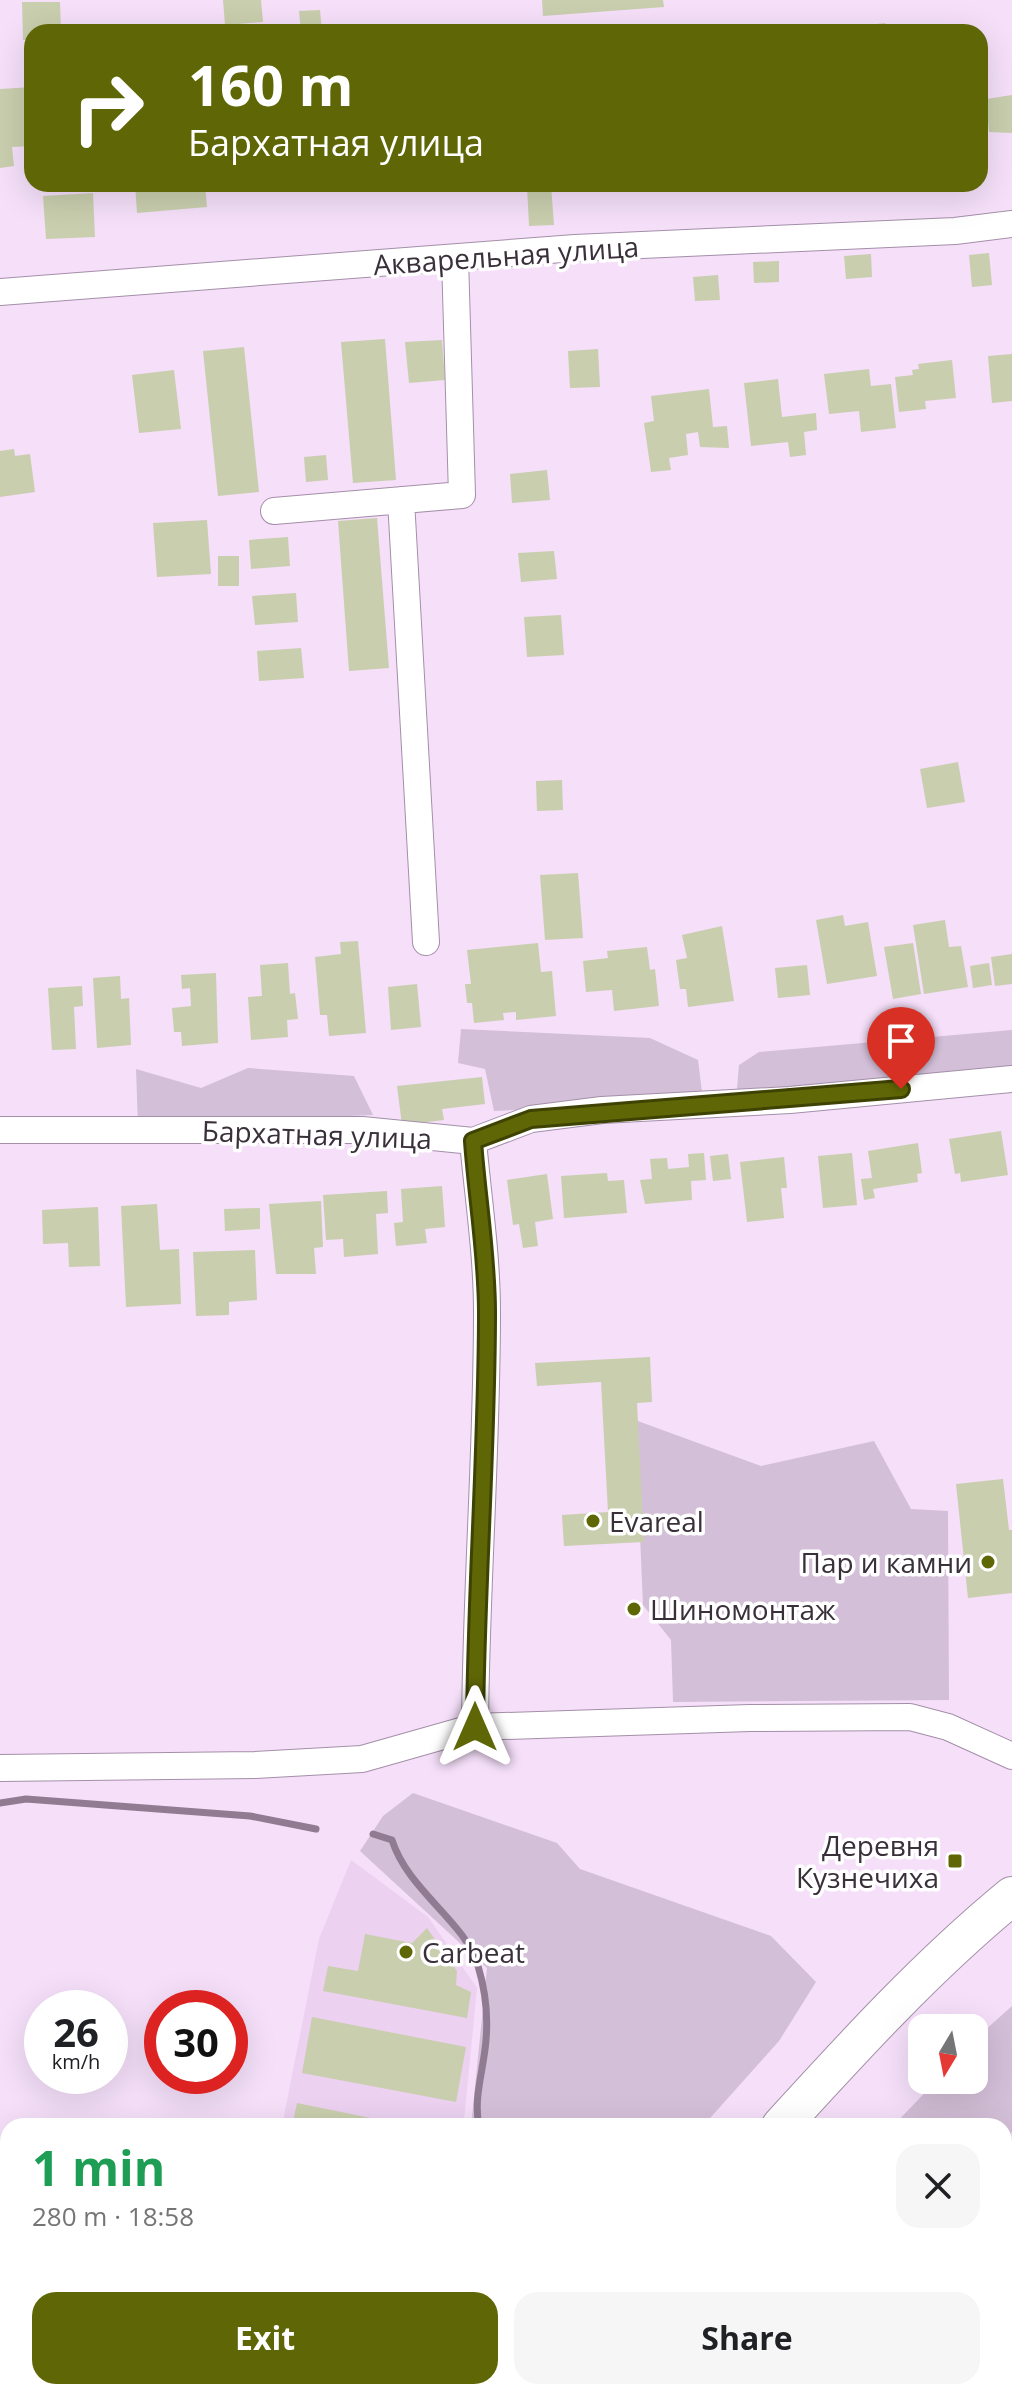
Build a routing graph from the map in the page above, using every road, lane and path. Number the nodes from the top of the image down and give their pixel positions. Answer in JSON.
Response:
{"nodes":[{"id":1,"x":1012,"y":224,"type":"edge"},
{"id":2,"x":455,"y":258,"type":"junction"},
{"id":3,"x":0,"y":292,"type":"edge"},
{"id":4,"x":401,"y":500,"type":"junction"},
{"id":5,"x":274,"y":511,"type":"dead end"},
{"id":6,"x":426,"y":942,"type":"dead end"},
{"id":7,"x":1012,"y":1079,"type":"edge"},
{"id":8,"x":0,"y":1130,"type":"edge"},
{"id":9,"x":473,"y":1141,"type":"junction"},
{"id":10,"x":475,"y":1727,"type":"junction"},
{"id":11,"x":1012,"y":1756,"type":"edge"},
{"id":12,"x":0,"y":1768,"type":"edge"},
{"id":13,"x":1012,"y":1896,"type":"edge"},
{"id":14,"x":789,"y":2118,"type":"edge"}],
"edges":[{"from":1,"to":2,"type":"street","name":"Акварельная улица"},
{"from":2,"to":3,"type":"street","name":"Акварельная улица"},
{"from":2,"to":4,"type":"street"},
{"from":4,"to":5,"type":"street"},
{"from":4,"to":6,"type":"street"},
{"from":7,"to":9,"type":"street","name":"Бархатная улица"},
{"from":8,"to":9,"type":"street","name":"Бархатная улица"},
{"from":9,"to":10,"type":"street"},
{"from":10,"to":11,"type":"street"},
{"from":10,"to":12,"type":"street"},
{"from":13,"to":14,"type":"main road"}]}
